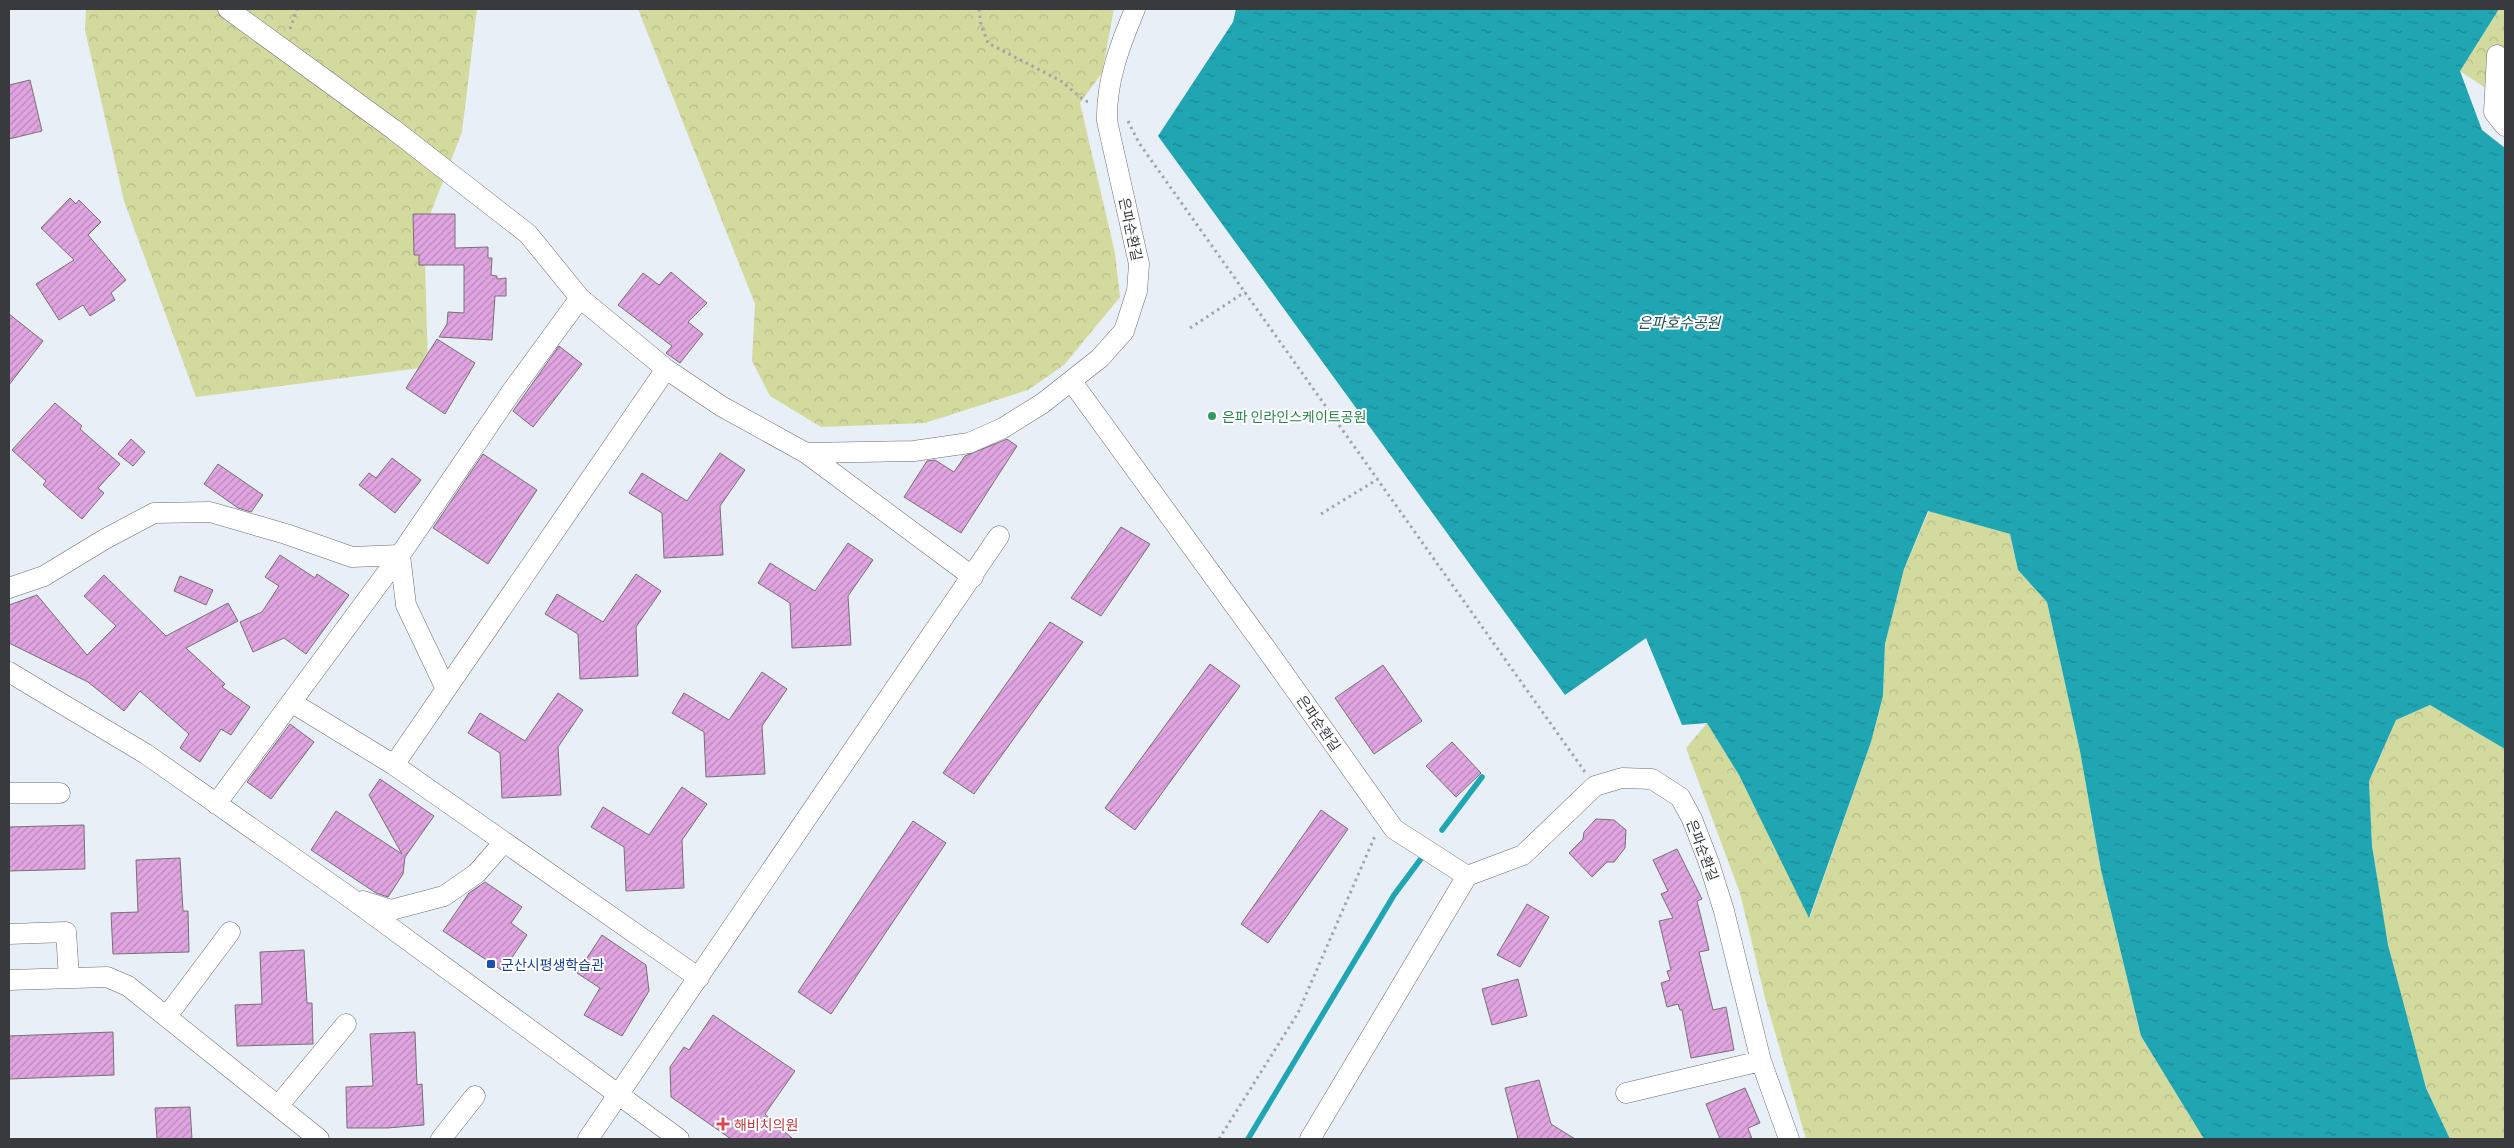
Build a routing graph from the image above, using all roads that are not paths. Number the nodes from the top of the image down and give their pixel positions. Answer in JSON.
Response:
{"nodes":[{"id":1,"x":228,"y":9,"type":"edge"},
{"id":2,"x":1135,"y":9,"type":"edge"},
{"id":3,"x":2497,"y":55,"type":"dead end"},
{"id":4,"x":2505,"y":126,"type":"edge"},
{"id":5,"x":580,"y":298,"type":"junction"},
{"id":6,"x":666,"y":369,"type":"junction"},
{"id":7,"x":1072,"y":382,"type":"junction"},
{"id":8,"x":806,"y":453,"type":"junction"},
{"id":9,"x":999,"y":536,"type":"dead end"},
{"id":10,"x":400,"y":555,"type":"junction"},
{"id":11,"x":973,"y":577,"type":"junction"},
{"id":12,"x":9,"y":588,"type":"edge"},
{"id":13,"x":9,"y":672,"type":"edge"},
{"id":14,"x":446,"y":689,"type":"junction"},
{"id":15,"x":291,"y":702,"type":"junction"},
{"id":16,"x":394,"y":765,"type":"junction"},
{"id":17,"x":9,"y":793,"type":"edge"},
{"id":18,"x":60,"y":793,"type":"dead end"},
{"id":19,"x":216,"y":804,"type":"junction"},
{"id":20,"x":504,"y":842,"type":"junction"},
{"id":21,"x":1467,"y":876,"type":"junction"},
{"id":22,"x":345,"y":894,"type":"junction"},
{"id":23,"x":230,"y":932,"type":"dead end"},
{"id":24,"x":9,"y":934,"type":"edge"},
{"id":25,"x":69,"y":978,"type":"junction"},
{"id":26,"x":699,"y":978,"type":"junction"},
{"id":27,"x":9,"y":980,"type":"edge"},
{"id":28,"x":166,"y":1016,"type":"junction"},
{"id":29,"x":346,"y":1024,"type":"dead end"},
{"id":30,"x":1761,"y":1062,"type":"junction"},
{"id":31,"x":1626,"y":1093,"type":"dead end"},
{"id":32,"x":475,"y":1096,"type":"dead end"},
{"id":33,"x":618,"y":1097,"type":"junction"},
{"id":34,"x":278,"y":1106,"type":"junction"},
{"id":35,"x":319,"y":1139,"type":"edge"},
{"id":36,"x":441,"y":1139,"type":"edge"},
{"id":37,"x":588,"y":1139,"type":"edge"},
{"id":38,"x":678,"y":1139,"type":"edge"},
{"id":39,"x":1310,"y":1139,"type":"edge"},
{"id":40,"x":1789,"y":1139,"type":"edge"}],
"edges":[{"from":1,"to":5,"type":"street"},
{"from":2,"to":7,"type":"street","name":"은파순환길"},
{"from":3,"to":4,"type":"street"},
{"from":5,"to":6,"type":"street"},
{"from":5,"to":10,"type":"street"},
{"from":6,"to":8,"type":"street"},
{"from":6,"to":14,"type":"street"},
{"from":7,"to":8,"type":"street"},
{"from":7,"to":21,"type":"street","name":"은파순환길"},
{"from":8,"to":11,"type":"street"},
{"from":9,"to":11,"type":"street"},
{"from":10,"to":12,"type":"street"},
{"from":10,"to":14,"type":"street"},
{"from":10,"to":15,"type":"street"},
{"from":11,"to":26,"type":"street"},
{"from":13,"to":19,"type":"street"},
{"from":14,"to":16,"type":"street"},
{"from":15,"to":16,"type":"street"},
{"from":15,"to":19,"type":"street"},
{"from":16,"to":20,"type":"street"},
{"from":17,"to":18,"type":"street"},
{"from":19,"to":22,"type":"street"},
{"from":20,"to":22,"type":"street"},
{"from":20,"to":26,"type":"street"},
{"from":21,"to":30,"type":"street","name":"은파순환길"},
{"from":21,"to":39,"type":"street"},
{"from":22,"to":33,"type":"street"},
{"from":23,"to":28,"type":"street"},
{"from":24,"to":25,"type":"street"},
{"from":25,"to":27,"type":"street"},
{"from":25,"to":28,"type":"street"},
{"from":26,"to":33,"type":"street"},
{"from":28,"to":34,"type":"street"},
{"from":29,"to":34,"type":"street"},
{"from":30,"to":31,"type":"street"},
{"from":30,"to":40,"type":"street","name":"은파순환길"},
{"from":32,"to":36,"type":"street"},
{"from":33,"to":37,"type":"street"},
{"from":33,"to":38,"type":"street"},
{"from":34,"to":35,"type":"street"}]}
